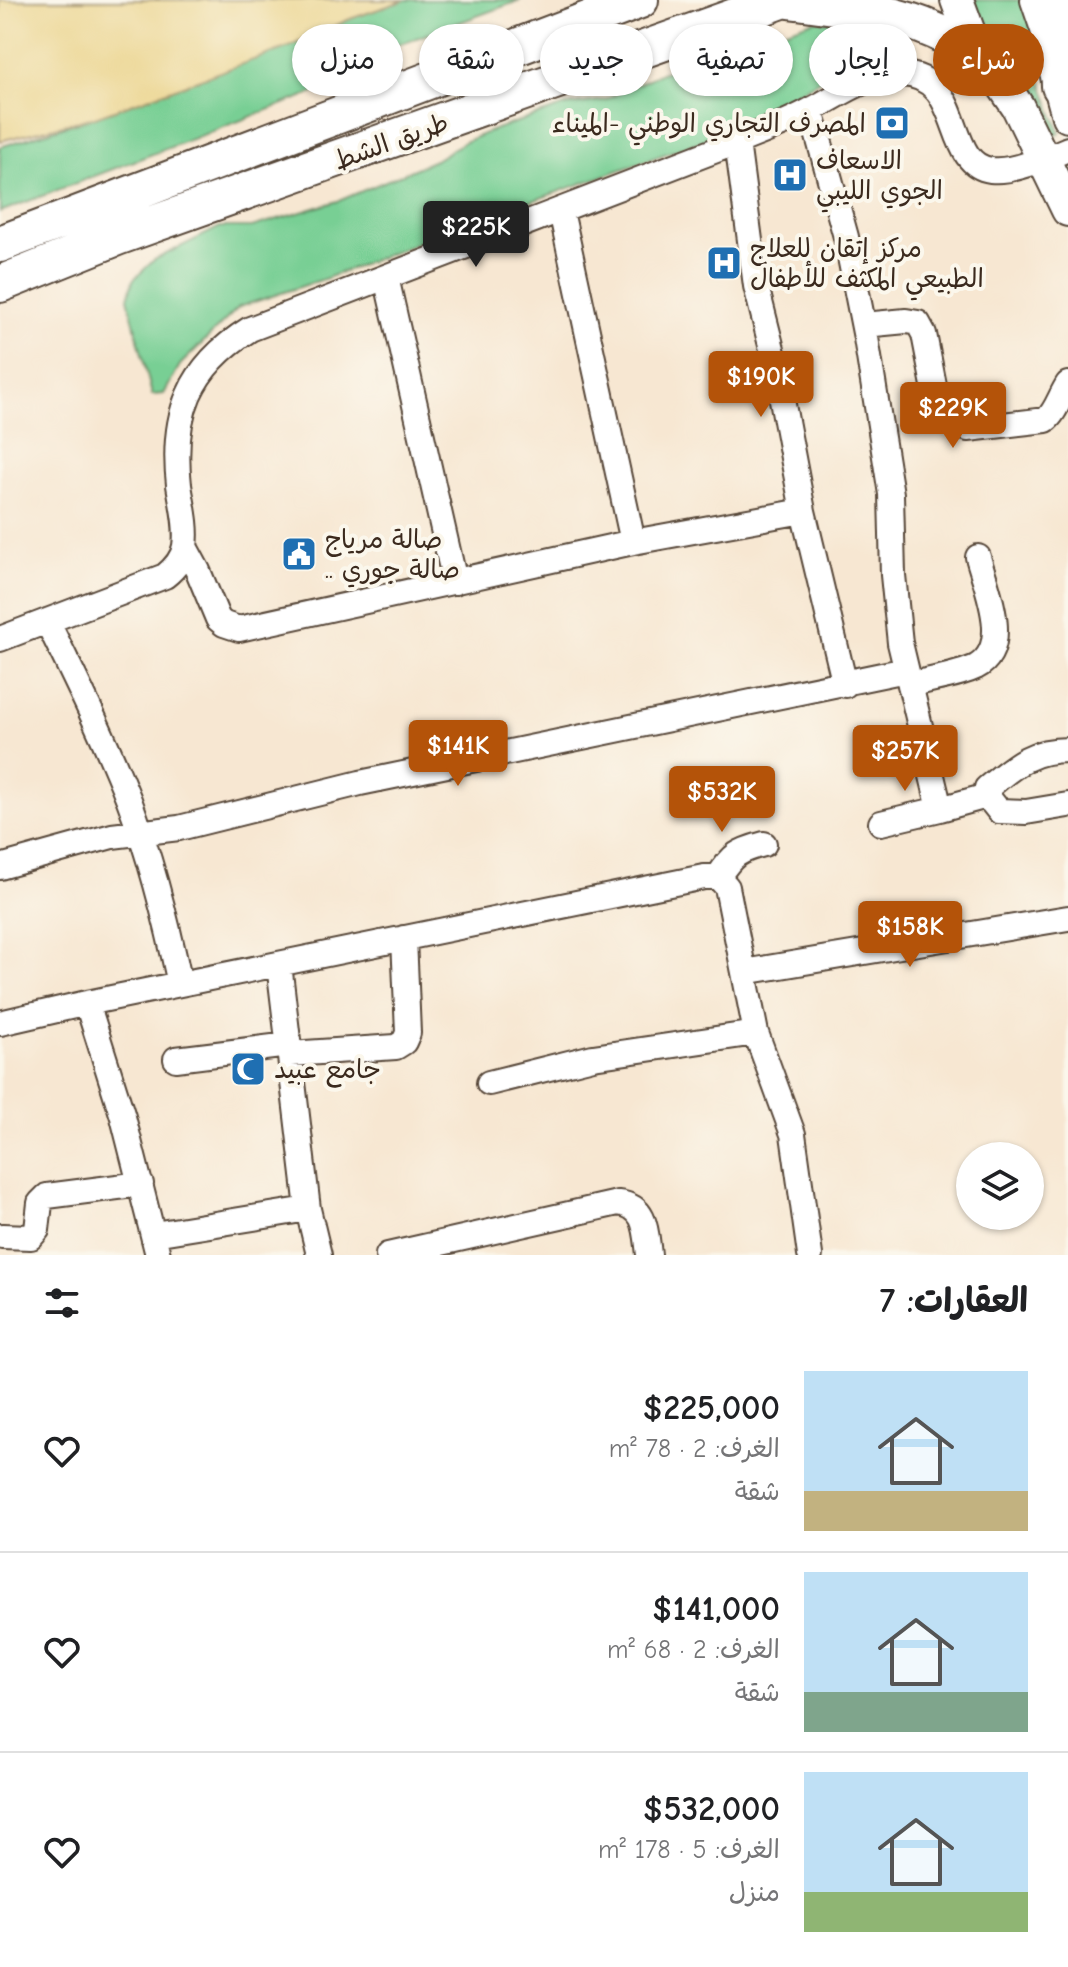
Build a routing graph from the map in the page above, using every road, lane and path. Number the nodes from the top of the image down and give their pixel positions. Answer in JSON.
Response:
{"nodes":[{"id":1,"x":640,"y":0,"type":"edge"},
{"id":2,"x":782,"y":0,"type":"edge"},
{"id":3,"x":789,"y":0,"type":"edge"},
{"id":4,"x":957,"y":0,"type":"edge"},
{"id":5,"x":1037,"y":0,"type":"edge"},
{"id":6,"x":1061,"y":0,"type":"edge"},
{"id":7,"x":966,"y":24,"type":"edge"},
{"id":8,"x":933,"y":30,"type":"edge"},
{"id":9,"x":1010,"y":96,"type":"edge"},
{"id":10,"x":1064,"y":101,"type":"edge"},
{"id":11,"x":811,"y":111,"type":"junction"},
{"id":12,"x":737,"y":142,"type":"junction"},
{"id":13,"x":1057,"y":154,"type":"edge"},
{"id":14,"x":1068,"y":210,"type":"edge"},
{"id":15,"x":561,"y":211,"type":"junction"},
{"id":16,"x":0,"y":244,"type":"edge"},
{"id":17,"x":386,"y":277,"type":"junction"},
{"id":18,"x":0,"y":284,"type":"edge"},
{"id":19,"x":864,"y":325,"type":"junction"},
{"id":20,"x":1068,"y":384,"type":"edge"},
{"id":21,"x":803,"y":511,"type":"junction"},
{"id":22,"x":633,"y":542,"type":"junction"},
{"id":23,"x":185,"y":547,"type":"junction"},
{"id":24,"x":978,"y":557,"type":"dead end"},
{"id":25,"x":455,"y":582,"type":"junction"},
{"id":26,"x":47,"y":621,"type":"junction"},
{"id":27,"x":0,"y":639,"type":"edge"},
{"id":28,"x":908,"y":678,"type":"junction"},
{"id":29,"x":845,"y":685,"type":"junction"},
{"id":30,"x":1068,"y":750,"type":"edge"},
{"id":31,"x":987,"y":796,"type":"junction"},
{"id":32,"x":1068,"y":805,"type":"edge"},
{"id":33,"x":940,"y":809,"type":"junction"},
{"id":34,"x":881,"y":823,"type":"dead end"},
{"id":35,"x":139,"y":833,"type":"junction"},
{"id":36,"x":764,"y":844,"type":"dead end"},
{"id":37,"x":0,"y":867,"type":"edge"},
{"id":38,"x":718,"y":877,"type":"junction"},
{"id":39,"x":1068,"y":918,"type":"edge"},
{"id":40,"x":404,"y":938,"type":"junction"},
{"id":41,"x":279,"y":964,"type":"junction"},
{"id":42,"x":744,"y":972,"type":"junction"},
{"id":43,"x":180,"y":984,"type":"junction"},
{"id":44,"x":87,"y":1003,"type":"junction"},
{"id":45,"x":0,"y":1023,"type":"edge"},
{"id":46,"x":756,"y":1033,"type":"junction"},
{"id":47,"x":290,"y":1050,"type":"junction"},
{"id":48,"x":176,"y":1059,"type":"dead end"},
{"id":49,"x":489,"y":1083,"type":"dead end"},
{"id":50,"x":141,"y":1184,"type":"junction"},
{"id":51,"x":308,"y":1209,"type":"junction"},
{"id":52,"x":3,"y":1241,"type":"edge"},
{"id":53,"x":156,"y":1245,"type":"edge"},
{"id":54,"x":473,"y":1246,"type":"edge"},
{"id":55,"x":319,"y":1255,"type":"edge"},
{"id":56,"x":388,"y":1255,"type":"edge"},
{"id":57,"x":649,"y":1255,"type":"edge"},
{"id":58,"x":810,"y":1255,"type":"edge"}],
"edges":[{"from":1,"to":16,"type":"highway","name":"طريق الشط"},
{"from":2,"to":18,"type":"highway","name":"طريق الشط"},
{"from":3,"to":8,"type":"highway"},
{"from":4,"to":7,"type":"main road"},
{"from":5,"to":10,"type":"main road"},
{"from":6,"to":10,"type":"highway"},
{"from":9,"to":13,"type":"main road"},
{"from":11,"to":12,"type":"street"},
{"from":11,"to":13,"type":"street"},
{"from":11,"to":19,"type":"street"},
{"from":12,"to":15,"type":"street"},
{"from":12,"to":21,"type":"street"},
{"from":13,"to":14,"type":"main road"},
{"from":15,"to":17,"type":"street"},
{"from":15,"to":22,"type":"street"},
{"from":17,"to":23,"type":"street"},
{"from":17,"to":25,"type":"street"},
{"from":19,"to":20,"type":"street"},
{"from":19,"to":28,"type":"street"},
{"from":21,"to":22,"type":"street"},
{"from":21,"to":29,"type":"street"},
{"from":22,"to":25,"type":"street"},
{"from":23,"to":25,"type":"street"},
{"from":23,"to":26,"type":"street"},
{"from":24,"to":28,"type":"street"},
{"from":26,"to":27,"type":"street"},
{"from":26,"to":35,"type":"street"},
{"from":28,"to":29,"type":"street"},
{"from":28,"to":33,"type":"street"},
{"from":29,"to":35,"type":"street"},
{"from":30,"to":31,"type":"street"},
{"from":31,"to":32,"type":"street"},
{"from":31,"to":33,"type":"street"},
{"from":33,"to":34,"type":"street"},
{"from":35,"to":37,"type":"street"},
{"from":35,"to":43,"type":"street"},
{"from":36,"to":38,"type":"street"},
{"from":38,"to":40,"type":"street"},
{"from":38,"to":42,"type":"street"},
{"from":39,"to":42,"type":"street"},
{"from":40,"to":41,"type":"street"},
{"from":40,"to":47,"type":"street"},
{"from":41,"to":43,"type":"street"},
{"from":41,"to":47,"type":"street"},
{"from":42,"to":46,"type":"street"},
{"from":43,"to":44,"type":"street"},
{"from":44,"to":45,"type":"street"},
{"from":44,"to":50,"type":"street"},
{"from":46,"to":49,"type":"street"},
{"from":46,"to":58,"type":"street"},
{"from":47,"to":48,"type":"street"},
{"from":47,"to":51,"type":"street"},
{"from":50,"to":52,"type":"street"},
{"from":50,"to":53,"type":"street"},
{"from":51,"to":53,"type":"street"},
{"from":51,"to":55,"type":"street"},
{"from":54,"to":56,"type":"street"},
{"from":54,"to":57,"type":"street"}]}
